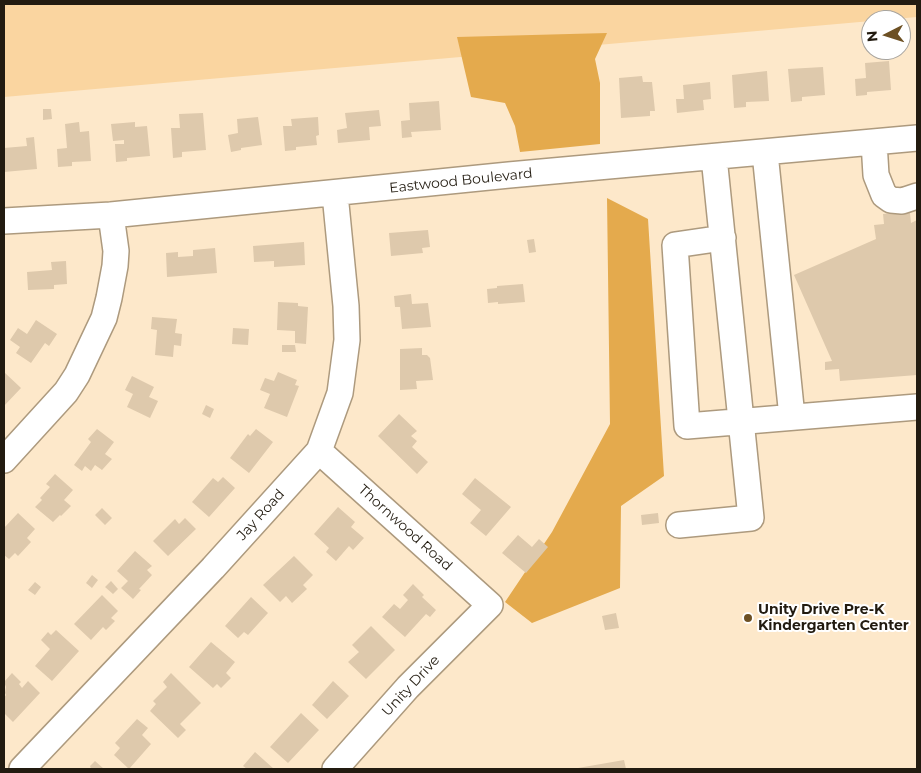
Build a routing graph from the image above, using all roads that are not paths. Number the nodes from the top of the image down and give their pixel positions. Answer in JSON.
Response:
{"nodes":[{"id":1,"x":917,"y":138,"type":"edge"},
{"id":2,"x":874,"y":142,"type":"junction"},
{"id":3,"x":765,"y":153,"type":"junction"},
{"id":4,"x":714,"y":157,"type":"junction"},
{"id":5,"x":334,"y":194,"type":"junction"},
{"id":6,"x":917,"y":196,"type":"edge"},
{"id":7,"x":110,"y":215,"type":"junction"},
{"id":8,"x":4,"y":221,"type":"edge"},
{"id":9,"x":723,"y":238,"type":"junction"},
{"id":10,"x":917,"y":407,"type":"edge"},
{"id":11,"x":792,"y":417,"type":"junction"},
{"id":12,"x":742,"y":422,"type":"junction"},
{"id":13,"x":319,"y":451,"type":"junction"},
{"id":14,"x":4,"y":460,"type":"edge"},
{"id":15,"x":679,"y":525,"type":"dead end"},
{"id":16,"x":490,"y":605,"type":"joint"},
{"id":17,"x":22,"y":769,"type":"edge"},
{"id":18,"x":335,"y":769,"type":"edge"}],
"edges":[{"from":1,"to":2,"type":"street","name":"Eastwood Boulevard"},
{"from":2,"to":3,"type":"street","name":"Eastwood Boulevard"},
{"from":2,"to":6,"type":"street"},
{"from":3,"to":4,"type":"street","name":"Eastwood Boulevard"},
{"from":3,"to":11,"type":"street"},
{"from":4,"to":5,"type":"street","name":"Eastwood Boulevard"},
{"from":4,"to":9,"type":"street"},
{"from":5,"to":7,"type":"street","name":"Eastwood Boulevard"},
{"from":5,"to":13,"type":"street","name":"Jay Road"},
{"from":7,"to":8,"type":"street","name":"Eastwood Boulevard"},
{"from":7,"to":14,"type":"street"},
{"from":9,"to":12,"type":"street"},
{"from":9,"to":12,"type":"street"},
{"from":10,"to":11,"type":"street"},
{"from":11,"to":12,"type":"street"},
{"from":12,"to":15,"type":"street"},
{"from":13,"to":16,"type":"street","name":"Thornwood Road"},
{"from":13,"to":17,"type":"street","name":"Jay Road"},
{"from":16,"to":18,"type":"street","name":"Unity Drive"}]}
